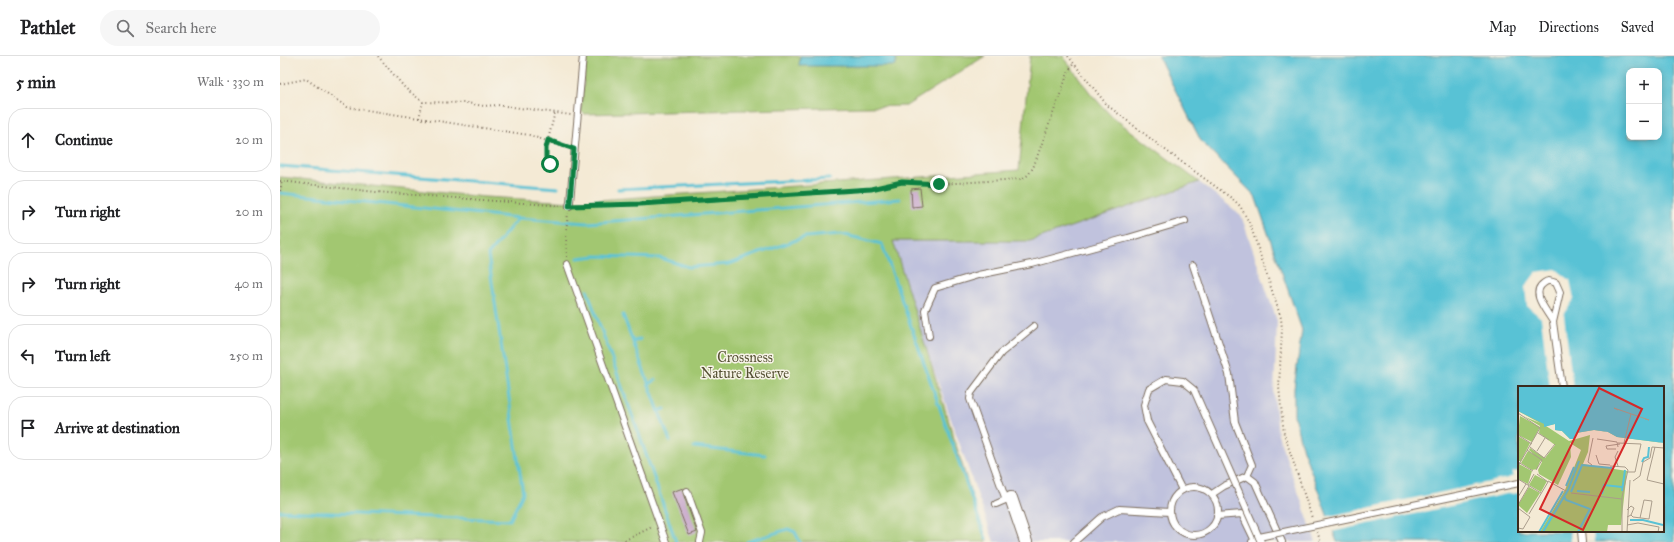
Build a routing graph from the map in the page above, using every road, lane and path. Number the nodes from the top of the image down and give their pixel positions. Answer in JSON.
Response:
{"nodes":[{"id":1,"x":378,"y":56,"type":"edge"},
{"id":2,"x":583,"y":56,"type":"edge"},
{"id":3,"x":1068,"y":56,"type":"edge"},
{"id":4,"x":1074,"y":63,"type":"junction"},
{"id":5,"x":280,"y":84,"type":"edge"},
{"id":6,"x":423,"y":102,"type":"junction"},
{"id":7,"x":555,"y":112,"type":"junction"},
{"id":8,"x":578,"y":116,"type":"junction"},
{"id":9,"x":419,"y":118,"type":"junction"},
{"id":10,"x":548,"y":140,"type":"junction"},
{"id":11,"x":574,"y":149,"type":"junction"},
{"id":12,"x":550,"y":164,"type":"dead end"},
{"id":13,"x":281,"y":182,"type":"edge"},
{"id":14,"x":280,"y":191,"type":"edge"},
{"id":15,"x":569,"y":206,"type":"junction"},
{"id":16,"x":1185,"y":221,"type":"dead end"},
{"id":17,"x":567,"y":264,"type":"joint"},
{"id":18,"x":1193,"y":265,"type":"dead end"},
{"id":19,"x":1553,"y":322,"type":"junction"},
{"id":20,"x":1034,"y":326,"type":"dead end"},
{"id":21,"x":929,"y":336,"type":"dead end"},
{"id":22,"x":1562,"y":386,"type":"edge"},
{"id":23,"x":1247,"y":476,"type":"junction"},
{"id":24,"x":1518,"y":483,"type":"edge"},
{"id":25,"x":1182,"y":490,"type":"junction"},
{"id":26,"x":687,"y":491,"type":"dead end"},
{"id":27,"x":1212,"y":494,"type":"junction"},
{"id":28,"x":1009,"y":499,"type":"junction"},
{"id":29,"x":996,"y":504,"type":"dead end"},
{"id":30,"x":1170,"y":512,"type":"junction"},
{"id":31,"x":1218,"y":516,"type":"junction"},
{"id":32,"x":1313,"y":521,"type":"dead end"},
{"id":33,"x":659,"y":524,"type":"junction"},
{"id":34,"x":1581,"y":532,"type":"edge"},
{"id":35,"x":1260,"y":540,"type":"edge"},
{"id":36,"x":621,"y":542,"type":"edge"},
{"id":37,"x":666,"y":542,"type":"edge"},
{"id":38,"x":700,"y":542,"type":"edge"},
{"id":39,"x":1026,"y":542,"type":"edge"},
{"id":40,"x":1074,"y":542,"type":"edge"},
{"id":41,"x":1252,"y":542,"type":"edge"},
{"id":42,"x":1282,"y":542,"type":"edge"},
{"id":43,"x":1582,"y":542,"type":"edge"}],
"edges":[{"from":1,"to":6,"type":"path"},
{"from":2,"to":8,"type":"lane"},
{"from":3,"to":4,"type":"path"},
{"from":4,"to":15,"type":"path"},
{"from":4,"to":32,"type":"path"},
{"from":5,"to":9,"type":"path"},
{"from":6,"to":7,"type":"path"},
{"from":6,"to":9,"type":"path"},
{"from":7,"to":8,"type":"path"},
{"from":7,"to":10,"type":"path"},
{"from":8,"to":11,"type":"lane"},
{"from":9,"to":10,"type":"path"},
{"from":10,"to":11,"type":"path"},
{"from":10,"to":12,"type":"path"},
{"from":11,"to":15,"type":"lane"},
{"from":13,"to":14,"type":"path"},
{"from":13,"to":15,"type":"path"},
{"from":15,"to":17,"type":"path"},
{"from":16,"to":21,"type":"lane"},
{"from":17,"to":33,"type":"lane"},
{"from":18,"to":23,"type":"lane"},
{"from":19,"to":19,"type":"lane"},
{"from":19,"to":22,"type":"lane"},
{"from":20,"to":28,"type":"lane"},
{"from":23,"to":27,"type":"lane"},
{"from":23,"to":42,"type":"lane"},
{"from":24,"to":35,"type":"lane","bridge":true},
{"from":25,"to":27,"type":"lane"},
{"from":25,"to":30,"type":"lane"},
{"from":25,"to":35,"type":"lane","bridge":true},
{"from":26,"to":38,"type":"lane"},
{"from":27,"to":31,"type":"lane"},
{"from":28,"to":29,"type":"lane"},
{"from":28,"to":39,"type":"street"},
{"from":30,"to":31,"type":"lane"},
{"from":30,"to":40,"type":"lane"},
{"from":31,"to":41,"type":"lane"},
{"from":33,"to":36,"type":"path"},
{"from":33,"to":37,"type":"lane"},
{"from":34,"to":43,"type":"lane"}]}
